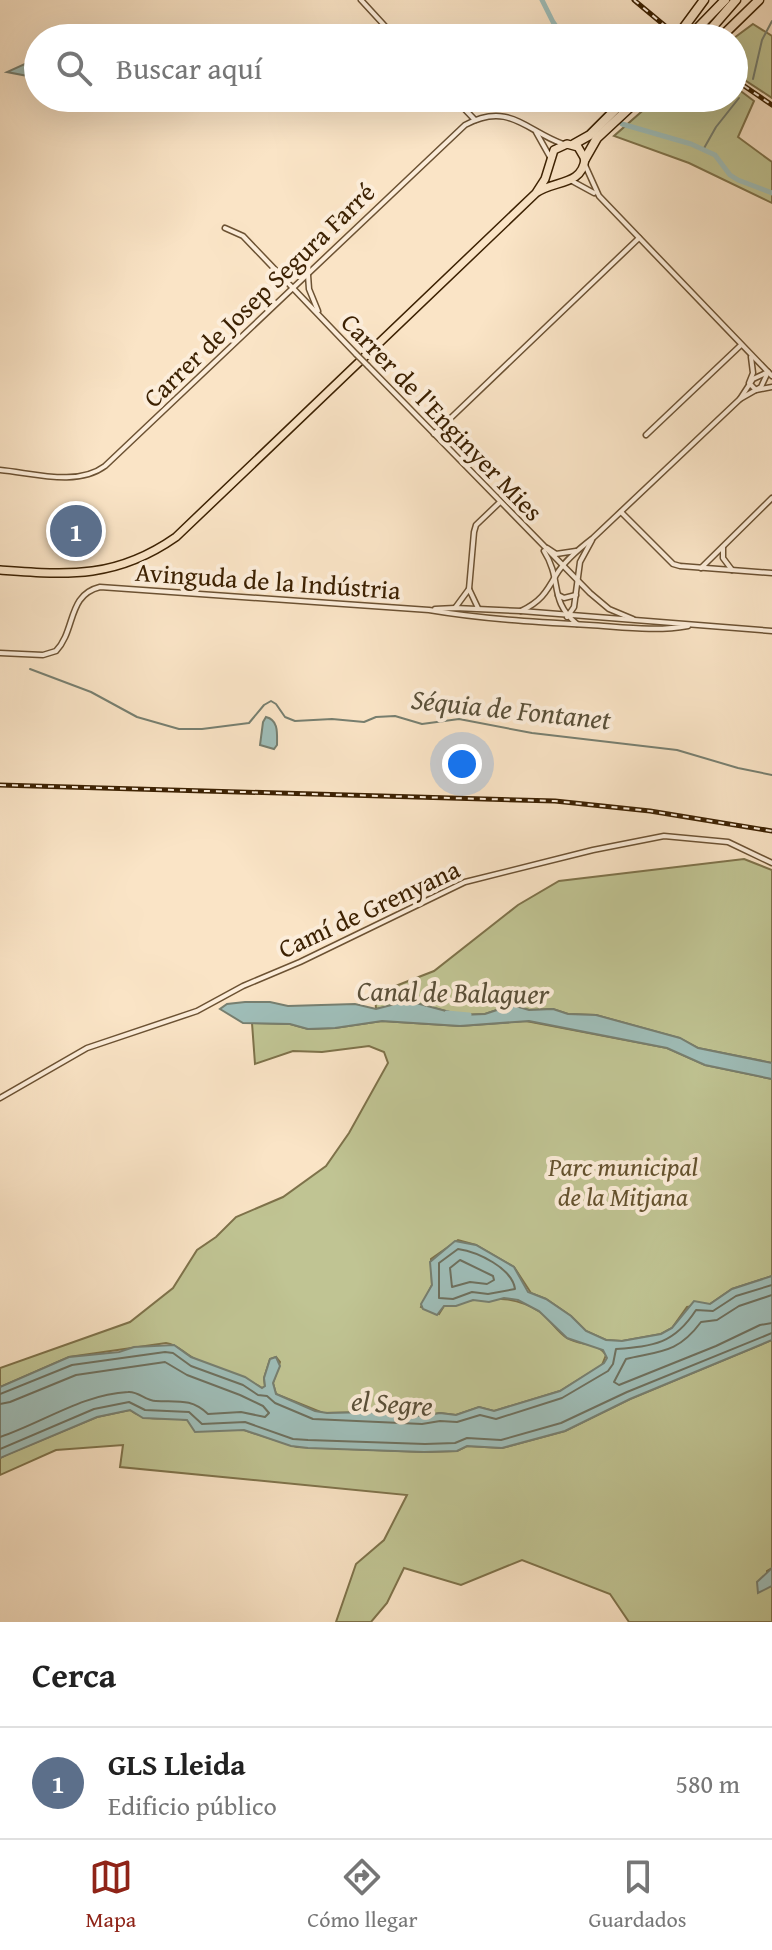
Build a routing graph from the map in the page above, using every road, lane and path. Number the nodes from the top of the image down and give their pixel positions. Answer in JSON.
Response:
{"nodes":[{"id":1,"x":361,"y":0,"type":"edge"},
{"id":2,"x":704,"y":0,"type":"edge"},
{"id":3,"x":759,"y":0,"type":"edge"},
{"id":4,"x":729,"y":2,"type":"edge"},
{"id":5,"x":383,"y":24,"type":"edge"},
{"id":6,"x":686,"y":24,"type":"edge"},
{"id":7,"x":704,"y":24,"type":"edge"},
{"id":8,"x":713,"y":24,"type":"edge"},
{"id":9,"x":734,"y":24,"type":"edge"},
{"id":10,"x":467,"y":112,"type":"edge"},
{"id":11,"x":617,"y":113,"type":"joint"},
{"id":12,"x":475,"y":120,"type":"junction"},
{"id":13,"x":532,"y":127,"type":"junction"},
{"id":14,"x":563,"y":144,"type":"junction"},
{"id":15,"x":574,"y":144,"type":"junction"},
{"id":16,"x":550,"y":161,"type":"junction"},
{"id":17,"x":585,"y":162,"type":"junction"},
{"id":18,"x":568,"y":180,"type":"junction"},
{"id":19,"x":536,"y":193,"type":"junction"},
{"id":20,"x":599,"y":196,"type":"junction"},
{"id":21,"x":225,"y":228,"type":"dead end"},
{"id":22,"x":639,"y":238,"type":"junction"},
{"id":23,"x":308,"y":275,"type":"junction"},
{"id":24,"x":294,"y":289,"type":"junction"},
{"id":25,"x":321,"y":317,"type":"junction"},
{"id":26,"x":741,"y":345,"type":"junction"},
{"id":27,"x":751,"y":355,"type":"junction"},
{"id":28,"x":770,"y":374,"type":"edge"},
{"id":29,"x":749,"y":383,"type":"junction"},
{"id":30,"x":772,"y":387,"type":"edge"},
{"id":31,"x":756,"y":390,"type":"junction"},
{"id":32,"x":740,"y":399,"type":"junction"},
{"id":33,"x":434,"y":434,"type":"junction"},
{"id":34,"x":646,"y":435,"type":"dead end"},
{"id":35,"x":0,"y":470,"type":"edge"},
{"id":36,"x":772,"y":498,"type":"edge"},
{"id":37,"x":499,"y":503,"type":"junction"},
{"id":38,"x":621,"y":512,"type":"junction"},
{"id":39,"x":593,"y":538,"type":"junction"},
{"id":40,"x":538,"y":542,"type":"junction"},
{"id":41,"x":724,"y":545,"type":"junction"},
{"id":42,"x":576,"y":551,"type":"junction"},
{"id":43,"x":582,"y":557,"type":"junction"},
{"id":44,"x":563,"y":566,"type":"junction"},
{"id":45,"x":701,"y":568,"type":"junction"},
{"id":46,"x":0,"y":570,"type":"edge"},
{"id":47,"x":732,"y":570,"type":"junction"},
{"id":48,"x":772,"y":573,"type":"edge"},
{"id":49,"x":555,"y":576,"type":"junction"},
{"id":50,"x":576,"y":580,"type":"junction"},
{"id":51,"x":469,"y":589,"type":"junction"},
{"id":52,"x":558,"y":595,"type":"junction"},
{"id":53,"x":576,"y":595,"type":"junction"},
{"id":54,"x":455,"y":608,"type":"junction"},
{"id":55,"x":478,"y":609,"type":"junction"},
{"id":56,"x":429,"y":610,"type":"junction"},
{"id":57,"x":521,"y":611,"type":"junction"},
{"id":58,"x":568,"y":616,"type":"junction"},
{"id":59,"x":633,"y":619,"type":"junction"},
{"id":60,"x":558,"y":623,"type":"junction"},
{"id":61,"x":578,"y":624,"type":"junction"},
{"id":62,"x":688,"y":626,"type":"junction"},
{"id":63,"x":772,"y":631,"type":"edge"},
{"id":64,"x":0,"y":653,"type":"edge"},
{"id":65,"x":772,"y":863,"type":"edge"},
{"id":66,"x":0,"y":1098,"type":"edge"}],
"edges":[{"from":1,"to":5,"type":"street"},
{"from":2,"to":6,"type":"highway"},
{"from":3,"to":9,"type":"highway"},
{"from":4,"to":7,"type":"highway"},
{"from":4,"to":8,"type":"highway"},
{"from":10,"to":12,"type":"street"},
{"from":11,"to":15,"type":"highway"},
{"from":11,"to":17,"type":"highway"},
{"from":12,"to":13,"type":"street"},
{"from":12,"to":23,"type":"street","name":"Carrer de Josep Segura Farré"},
{"from":13,"to":14,"type":"street"},
{"from":13,"to":16,"type":"street"},
{"from":14,"to":15,"type":"main road"},
{"from":14,"to":16,"type":"main road"},
{"from":15,"to":17,"type":"main road"},
{"from":16,"to":18,"type":"main road"},
{"from":16,"to":19,"type":"main road"},
{"from":17,"to":18,"type":"main road"},
{"from":17,"to":20,"type":"street"},
{"from":18,"to":19,"type":"main road"},
{"from":18,"to":20,"type":"street"},
{"from":19,"to":46,"type":"main road"},
{"from":20,"to":22,"type":"street"},
{"from":21,"to":24,"type":"street","name":"Carrer de l'Enginyer Mies"},
{"from":22,"to":26,"type":"street"},
{"from":22,"to":33,"type":"street"},
{"from":23,"to":24,"type":"street","name":"Carrer de Josep Segura Farré"},
{"from":23,"to":25,"type":"street","name":"Carrer de l'Enginyer Mies"},
{"from":24,"to":25,"type":"street","name":"Carrer de l'Enginyer Mies"},
{"from":24,"to":35,"type":"street","name":"Carrer de Josep Segura Farré"},
{"from":25,"to":33,"type":"street","name":"Carrer de l'Enginyer Mies","bridge":true},
{"from":26,"to":27,"type":"street"},
{"from":26,"to":34,"type":"street"},
{"from":27,"to":28,"type":"street"},
{"from":27,"to":29,"type":"street"},
{"from":28,"to":29,"type":"street"},
{"from":28,"to":31,"type":"street"},
{"from":29,"to":31,"type":"street"},
{"from":29,"to":32,"type":"street"},
{"from":30,"to":31,"type":"street"},
{"from":31,"to":32,"type":"street"},
{"from":32,"to":38,"type":"street"},
{"from":33,"to":37,"type":"street","name":"Carrer de l'Enginyer Mies"},
{"from":36,"to":41,"type":"street"},
{"from":37,"to":40,"type":"street","name":"Carrer de l'Enginyer Mies"},
{"from":37,"to":51,"type":"street"},
{"from":38,"to":39,"type":"street"},
{"from":38,"to":45,"type":"street"},
{"from":39,"to":42,"type":"street"},
{"from":39,"to":43,"type":"street"},
{"from":40,"to":42,"type":"street"},
{"from":40,"to":44,"type":"street","name":"Carrer de l'Enginyer Mies"},
{"from":40,"to":49,"type":"street","name":"Carrer de l'Enginyer Mies"},
{"from":41,"to":45,"type":"street"},
{"from":41,"to":47,"type":"street"},
{"from":42,"to":43,"type":"street"},
{"from":42,"to":44,"type":"street"},
{"from":43,"to":50,"type":"street"},
{"from":44,"to":49,"type":"street"},
{"from":44,"to":50,"type":"street","name":"Carrer de l'Enginyer Mies"},
{"from":45,"to":47,"type":"street"},
{"from":47,"to":48,"type":"street"},
{"from":49,"to":52,"type":"street","name":"Carrer de l'Enginyer Mies"},
{"from":49,"to":57,"type":"street"},
{"from":50,"to":53,"type":"street"},
{"from":50,"to":59,"type":"street","name":"Carrer de l'Enginyer Mies"},
{"from":51,"to":54,"type":"street"},
{"from":51,"to":55,"type":"street"},
{"from":52,"to":53,"type":"street"},
{"from":52,"to":58,"type":"street","name":"Carrer de l'Enginyer Mies"},
{"from":53,"to":58,"type":"street"},
{"from":54,"to":55,"type":"street","name":"Avinguda de la Indústria"},
{"from":54,"to":56,"type":"street","name":"Avinguda de la Indústria"},
{"from":55,"to":57,"type":"street","name":"Avinguda de la Indústria"},
{"from":56,"to":60,"type":"street","name":"Avinguda de la Indústria"},
{"from":56,"to":64,"type":"street","name":"Avinguda de la Indústria"},
{"from":57,"to":58,"type":"street","name":"Avinguda de la Indústria"},
{"from":58,"to":59,"type":"street","name":"Avinguda de la Indústria"},
{"from":58,"to":60,"type":"street"},
{"from":58,"to":61,"type":"street","name":"Carrer de l'Enginyer Mies"},
{"from":59,"to":62,"type":"street","name":"Avinguda de la Indústria"},
{"from":60,"to":61,"type":"street","name":"Avinguda de la Indústria"},
{"from":61,"to":62,"type":"street","name":"Avinguda de la Indústria"},
{"from":62,"to":63,"type":"street","name":"Avinguda de la Indústria"},
{"from":65,"to":66,"type":"street","name":"Camí de Grenyana"}]}
